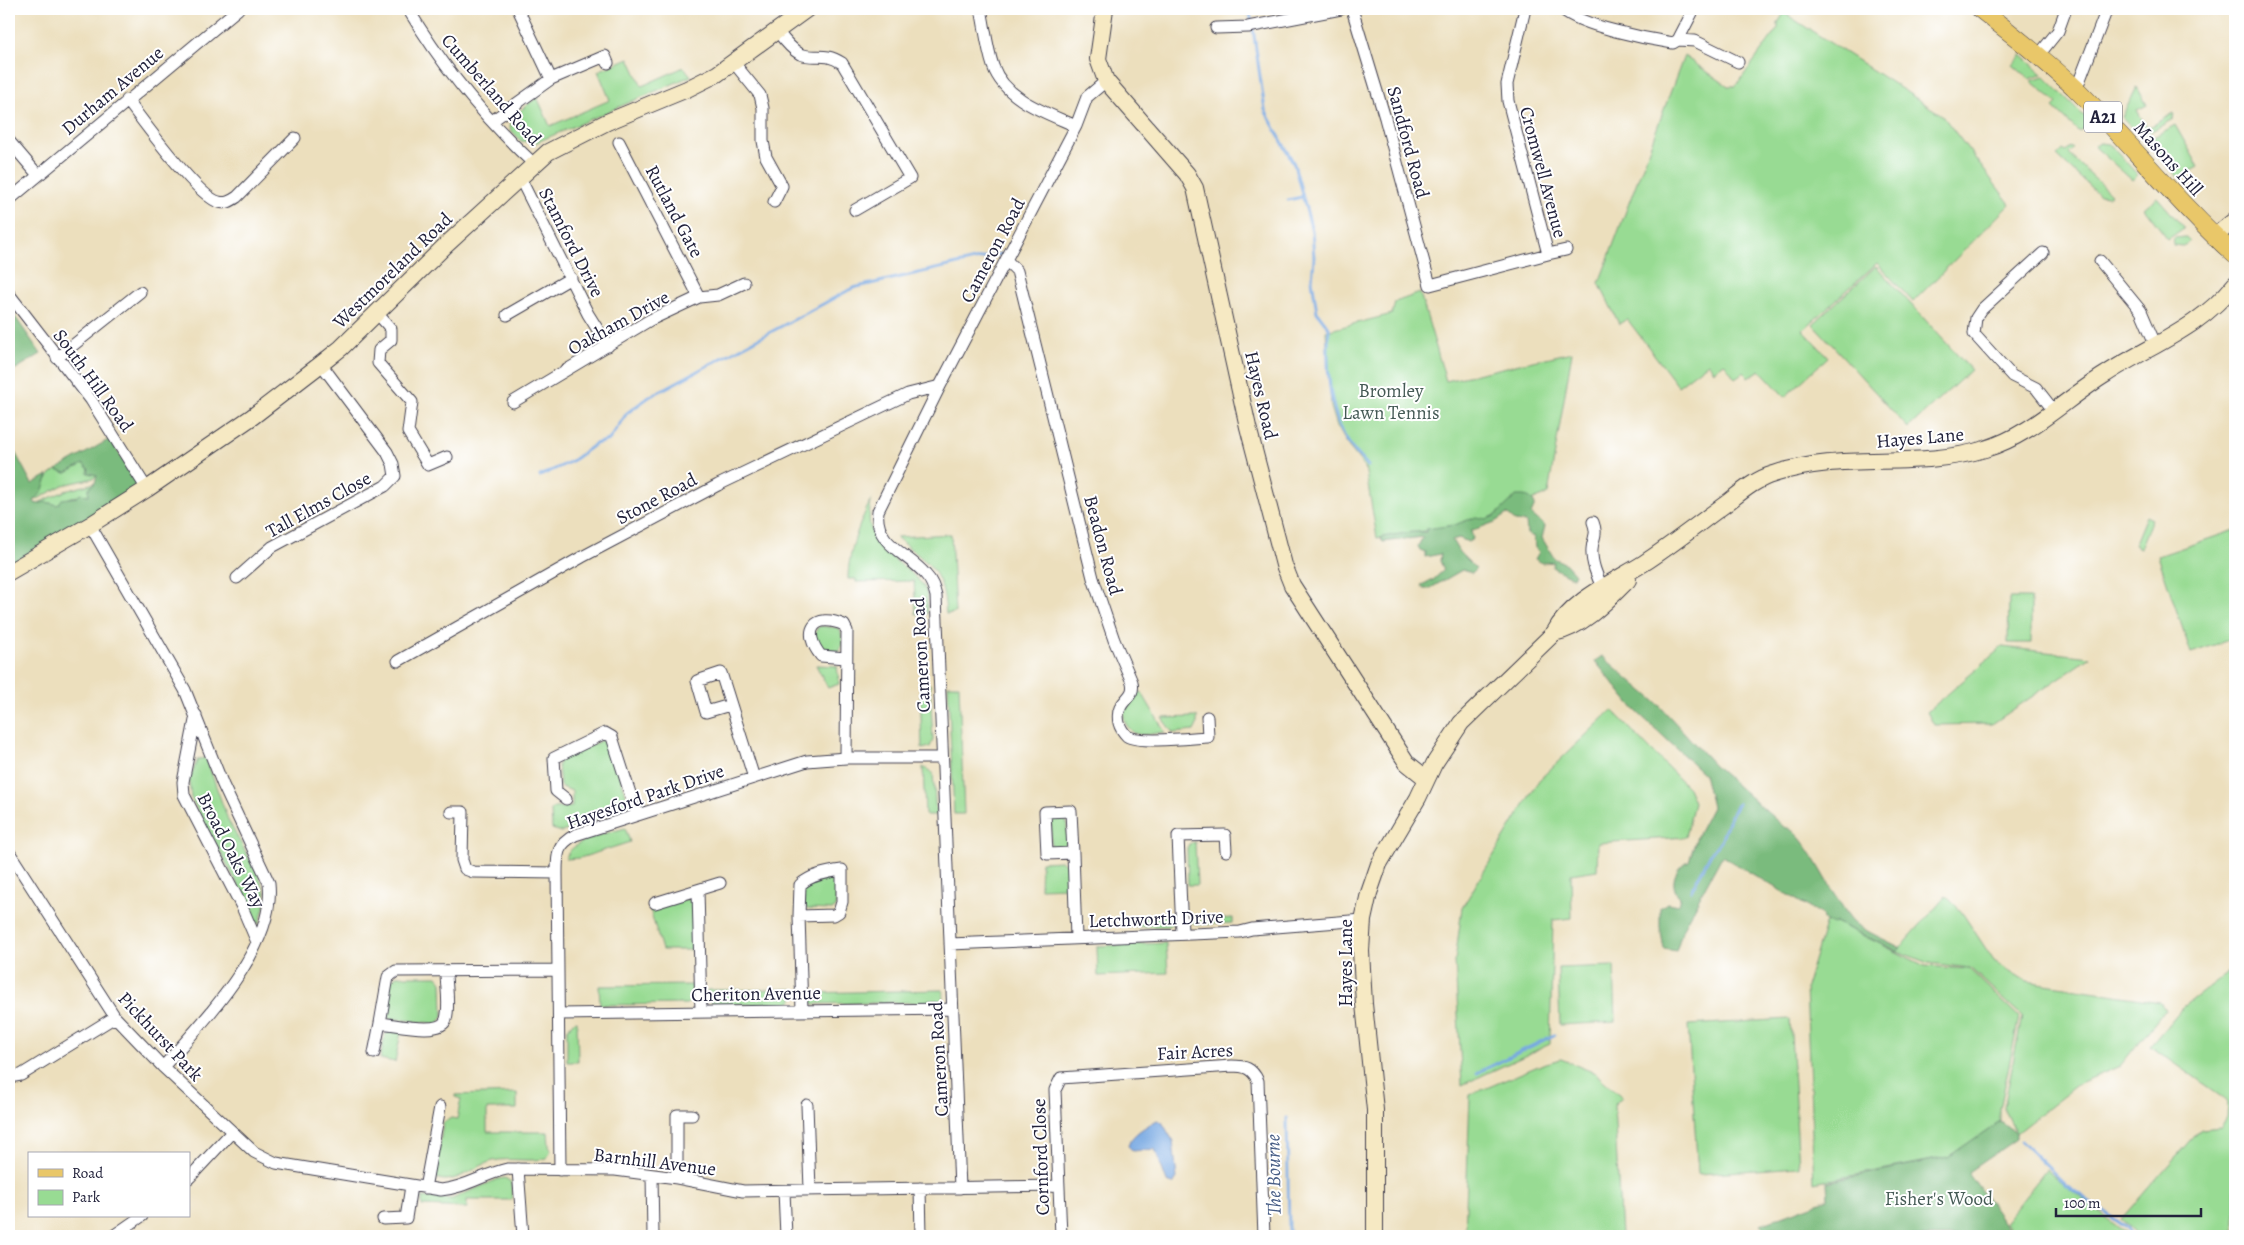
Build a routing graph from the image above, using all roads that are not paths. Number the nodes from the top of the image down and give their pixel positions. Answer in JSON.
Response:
{"nodes":[{"id":1,"x":238,"y":9,"type":"edge"},
{"id":2,"x":408,"y":9,"type":"edge"},
{"id":3,"x":518,"y":9,"type":"edge"},
{"id":4,"x":807,"y":9,"type":"edge"},
{"id":5,"x":981,"y":9,"type":"edge"},
{"id":6,"x":1105,"y":9,"type":"edge"},
{"id":7,"x":1341,"y":9,"type":"edge"},
{"id":8,"x":1352,"y":9,"type":"edge"},
{"id":9,"x":1524,"y":9,"type":"edge"},
{"id":10,"x":1562,"y":9,"type":"edge"},
{"id":11,"x":1694,"y":9,"type":"edge"},
{"id":12,"x":1980,"y":9,"type":"edge"},
{"id":13,"x":2066,"y":9,"type":"edge"},
{"id":14,"x":2107,"y":9,"type":"edge"},
{"id":15,"x":1216,"y":28,"type":"dead end"},
{"id":16,"x":778,"y":32,"type":"junction"},
{"id":17,"x":1678,"y":40,"type":"junction"},
{"id":18,"x":2038,"y":56,"type":"junction"},
{"id":19,"x":1738,"y":62,"type":"dead end"},
{"id":20,"x":608,"y":63,"type":"dead end"},
{"id":21,"x":734,"y":63,"type":"junction"},
{"id":22,"x":551,"y":79,"type":"junction"},
{"id":23,"x":1106,"y":80,"type":"junction"},
{"id":24,"x":2074,"y":88,"type":"junction"},
{"id":25,"x":127,"y":100,"type":"junction"},
{"id":26,"x":492,"y":121,"type":"junction"},
{"id":27,"x":1076,"y":126,"type":"junction"},
{"id":28,"x":295,"y":138,"type":"dead end"},
{"id":29,"x":9,"y":141,"type":"edge"},
{"id":30,"x":619,"y":142,"type":"dead end"},
{"id":31,"x":534,"y":164,"type":"junction"},
{"id":32,"x":38,"y":175,"type":"junction"},
{"id":33,"x":520,"y":178,"type":"junction"},
{"id":34,"x":9,"y":200,"type":"edge"},
{"id":35,"x":774,"y":202,"type":"dead end"},
{"id":36,"x":855,"y":210,"type":"dead end"},
{"id":37,"x":2235,"y":220,"type":"edge"},
{"id":38,"x":2215,"y":236,"type":"junction"},
{"id":39,"x":1566,"y":250,"type":"dead end"},
{"id":40,"x":2043,"y":253,"type":"dead end"},
{"id":41,"x":1548,"y":254,"type":"junction"},
{"id":42,"x":2235,"y":254,"type":"edge"},
{"id":43,"x":1006,"y":260,"type":"junction"},
{"id":44,"x":2100,"y":261,"type":"dead end"},
{"id":45,"x":571,"y":278,"type":"junction"},
{"id":46,"x":744,"y":283,"type":"dead end"},
{"id":47,"x":2235,"y":284,"type":"edge"},
{"id":48,"x":1430,"y":285,"type":"joint"},
{"id":49,"x":140,"y":292,"type":"dead end"},
{"id":50,"x":9,"y":294,"type":"edge"},
{"id":51,"x":699,"y":298,"type":"junction"},
{"id":52,"x":377,"y":313,"type":"junction"},
{"id":53,"x":507,"y":315,"type":"dead end"},
{"id":54,"x":608,"y":346,"type":"junction"},
{"id":55,"x":2156,"y":346,"type":"junction"},
{"id":56,"x":57,"y":358,"type":"junction"},
{"id":57,"x":321,"y":364,"type":"junction"},
{"id":58,"x":940,"y":386,"type":"junction"},
{"id":59,"x":513,"y":402,"type":"dead end"},
{"id":60,"x":2054,"y":411,"type":"junction"},
{"id":61,"x":447,"y":458,"type":"dead end"},
{"id":62,"x":148,"y":489,"type":"junction"},
{"id":63,"x":1593,"y":522,"type":"dead end"},
{"id":64,"x":90,"y":525,"type":"junction"},
{"id":65,"x":1646,"y":562,"type":"junction"},
{"id":66,"x":9,"y":572,"type":"edge"},
{"id":67,"x":237,"y":578,"type":"dead end"},
{"id":68,"x":1603,"y":588,"type":"junction"},
{"id":69,"x":1554,"y":633,"type":"junction"},
{"id":70,"x":846,"y":658,"type":"dead end"},
{"id":71,"x":398,"y":660,"type":"dead end"},
{"id":72,"x":730,"y":705,"type":"dead end"},
{"id":73,"x":196,"y":714,"type":"junction"},
{"id":74,"x":1207,"y":717,"type":"dead end"},
{"id":75,"x":846,"y":758,"type":"junction"},
{"id":76,"x":942,"y":758,"type":"junction"},
{"id":77,"x":754,"y":778,"type":"junction"},
{"id":78,"x":1427,"y":779,"type":"junction"},
{"id":79,"x":566,"y":799,"type":"dead end"},
{"id":80,"x":451,"y":812,"type":"dead end"},
{"id":81,"x":637,"y":815,"type":"junction"},
{"id":82,"x":1226,"y":851,"type":"dead end"},
{"id":83,"x":9,"y":852,"type":"edge"},
{"id":84,"x":1073,"y":853,"type":"dead end"},
{"id":85,"x":557,"y":873,"type":"junction"},
{"id":86,"x":720,"y":883,"type":"dead end"},
{"id":87,"x":698,"y":890,"type":"junction"},
{"id":88,"x":655,"y":903,"type":"dead end"},
{"id":89,"x":799,"y":916,"type":"junction"},
{"id":90,"x":1363,"y":920,"type":"junction"},
{"id":91,"x":1182,"y":933,"type":"junction"},
{"id":92,"x":1076,"y":938,"type":"junction"},
{"id":93,"x":256,"y":942,"type":"junction"},
{"id":94,"x":950,"y":944,"type":"junction"},
{"id":95,"x":558,"y":970,"type":"junction"},
{"id":96,"x":446,"y":972,"type":"junction"},
{"id":97,"x":953,"y":1009,"type":"junction"},
{"id":98,"x":802,"y":1010,"type":"junction"},
{"id":99,"x":701,"y":1012,"type":"junction"},
{"id":100,"x":559,"y":1014,"type":"junction"},
{"id":101,"x":114,"y":1017,"type":"junction"},
{"id":102,"x":380,"y":1023,"type":"junction"},
{"id":103,"x":374,"y":1053,"type":"dead end"},
{"id":104,"x":163,"y":1067,"type":"junction"},
{"id":105,"x":9,"y":1077,"type":"edge"},
{"id":106,"x":1061,"y":1078,"type":"joint"},
{"id":107,"x":807,"y":1105,"type":"dead end"},
{"id":108,"x":440,"y":1107,"type":"dead end"},
{"id":109,"x":692,"y":1115,"type":"dead end"},
{"id":110,"x":232,"y":1132,"type":"junction"},
{"id":111,"x":518,"y":1169,"type":"junction"},
{"id":112,"x":560,"y":1170,"type":"junction"},
{"id":113,"x":652,"y":1175,"type":"junction"},
{"id":114,"x":190,"y":1177,"type":"edge"},
{"id":115,"x":677,"y":1178,"type":"junction"},
{"id":116,"x":411,"y":1186,"type":"junction"},
{"id":117,"x":1058,"y":1186,"type":"junction"},
{"id":118,"x":425,"y":1188,"type":"junction"},
{"id":119,"x":920,"y":1188,"type":"junction"},
{"id":120,"x":960,"y":1188,"type":"junction"},
{"id":121,"x":810,"y":1190,"type":"junction"},
{"id":122,"x":784,"y":1191,"type":"junction"},
{"id":123,"x":139,"y":1218,"type":"edge"},
{"id":124,"x":382,"y":1219,"type":"dead end"},
{"id":125,"x":113,"y":1236,"type":"edge"},
{"id":126,"x":523,"y":1236,"type":"edge"},
{"id":127,"x":653,"y":1236,"type":"edge"},
{"id":128,"x":786,"y":1236,"type":"edge"},
{"id":129,"x":921,"y":1236,"type":"edge"},
{"id":130,"x":1061,"y":1236,"type":"edge"},
{"id":131,"x":1264,"y":1236,"type":"edge"},
{"id":132,"x":1374,"y":1236,"type":"edge"}],
"edges":[{"from":1,"to":25,"type":"street","name":"Durham Avenue"},
{"from":2,"to":26,"type":"street","name":"Cumberland Road"},
{"from":3,"to":22,"type":"street"},
{"from":4,"to":16,"type":"main road","name":"Westmoreland Road"},
{"from":5,"to":27,"type":"street"},
{"from":6,"to":23,"type":"main road","name":"Hayes Road"},
{"from":7,"to":15,"type":"street"},
{"from":8,"to":48,"type":"street","name":"Sandford Road"},
{"from":9,"to":41,"type":"street","name":"Cromwell Avenue"},
{"from":10,"to":17,"type":"street"},
{"from":11,"to":17,"type":"street"},
{"from":12,"to":18,"type":"main road","name":"Masons Hill","number":"A21"},
{"from":13,"to":18,"type":"street"},
{"from":14,"to":24,"type":"street"},
{"from":16,"to":21,"type":"main road","name":"Westmoreland Road"},
{"from":16,"to":36,"type":"street"},
{"from":17,"to":19,"type":"street"},
{"from":18,"to":24,"type":"main road","name":"Masons Hill","number":"A21"},
{"from":20,"to":22,"type":"street"},
{"from":21,"to":31,"type":"main road","name":"Westmoreland Road"},
{"from":21,"to":35,"type":"street"},
{"from":22,"to":26,"type":"street"},
{"from":23,"to":27,"type":"street","name":"Cameron Road"},
{"from":23,"to":78,"type":"main road","name":"Hayes Road"},
{"from":24,"to":38,"type":"main road","name":"Masons Hill","number":"A21"},
{"from":25,"to":28,"type":"street"},
{"from":25,"to":32,"type":"street","name":"Durham Avenue"},
{"from":26,"to":31,"type":"street","name":"Cumberland Road"},
{"from":27,"to":43,"type":"street","name":"Cameron Road"},
{"from":29,"to":32,"type":"street"},
{"from":30,"to":51,"type":"street","name":"Rutland Gate"},
{"from":31,"to":33,"type":"main road","name":"Westmoreland Road"},
{"from":32,"to":34,"type":"street","name":"Durham Avenue"},
{"from":33,"to":45,"type":"street","name":"Stamford Drive"},
{"from":33,"to":52,"type":"main road","name":"Westmoreland Road"},
{"from":37,"to":38,"type":"main road"},
{"from":38,"to":42,"type":"main road","number":"A21"},
{"from":39,"to":41,"type":"street"},
{"from":40,"to":60,"type":"street"},
{"from":41,"to":48,"type":"street","name":"Cromwell Avenue"},
{"from":43,"to":58,"type":"street","name":"Cameron Road"},
{"from":43,"to":74,"type":"street","name":"Beadon Road"},
{"from":44,"to":55,"type":"street"},
{"from":45,"to":53,"type":"street"},
{"from":45,"to":54,"type":"street","name":"Stamford Drive"},
{"from":46,"to":51,"type":"street","name":"Oakham Drive"},
{"from":47,"to":55,"type":"main road","name":"Hayes Lane"},
{"from":49,"to":56,"type":"street"},
{"from":50,"to":56,"type":"street","name":"South Hill Road"},
{"from":51,"to":54,"type":"street","name":"Oakham Drive"},
{"from":52,"to":57,"type":"main road","name":"Westmoreland Road"},
{"from":52,"to":61,"type":"street"},
{"from":54,"to":59,"type":"street","name":"Oakham Drive"},
{"from":55,"to":60,"type":"main road","name":"Hayes Lane"},
{"from":56,"to":62,"type":"street","name":"South Hill Road"},
{"from":57,"to":62,"type":"main road","name":"Westmoreland Road"},
{"from":57,"to":67,"type":"street","name":"Tall Elms Close"},
{"from":58,"to":71,"type":"street","name":"Stone Road"},
{"from":58,"to":76,"type":"street","name":"Cameron Road"},
{"from":60,"to":65,"type":"main road","name":"Hayes Lane"},
{"from":62,"to":64,"type":"main road","name":"Westmoreland Road"},
{"from":63,"to":68,"type":"street"},
{"from":64,"to":66,"type":"main road","name":"Westmoreland Road"},
{"from":64,"to":73,"type":"street","name":"Broad Oaks Way"},
{"from":65,"to":68,"type":"main road","name":"Hayes Lane"},
{"from":65,"to":69,"type":"main road","name":"Hayes Lane"},
{"from":68,"to":69,"type":"main road","name":"Hayes Lane"},
{"from":69,"to":78,"type":"main road","name":"Hayes Lane"},
{"from":70,"to":75,"type":"street"},
{"from":72,"to":77,"type":"street"},
{"from":73,"to":93,"type":"street","name":"Broad Oaks Way"},
{"from":73,"to":93,"type":"street","name":"Broad Oaks Way"},
{"from":75,"to":76,"type":"street","name":"Hayesford Park Drive"},
{"from":75,"to":77,"type":"street","name":"Hayesford Park Drive"},
{"from":76,"to":94,"type":"street","name":"Cameron Road"},
{"from":77,"to":81,"type":"street","name":"Hayesford Park Drive"},
{"from":78,"to":90,"type":"main road","name":"Hayes Lane"},
{"from":79,"to":81,"type":"street"},
{"from":80,"to":85,"type":"street"},
{"from":81,"to":85,"type":"street","name":"Hayesford Park Drive"},
{"from":82,"to":91,"type":"street"},
{"from":83,"to":101,"type":"street","name":"Pickhurst Park"},
{"from":84,"to":92,"type":"street"},
{"from":85,"to":95,"type":"street","name":"Hayesford Park Drive"},
{"from":86,"to":87,"type":"street"},
{"from":87,"to":88,"type":"street"},
{"from":87,"to":99,"type":"street"},
{"from":89,"to":89,"type":"street"},
{"from":89,"to":98,"type":"street"},
{"from":90,"to":91,"type":"street","name":"Letchworth Drive"},
{"from":90,"to":132,"type":"main road","name":"Hayes Lane"},
{"from":91,"to":92,"type":"street","name":"Letchworth Drive"},
{"from":92,"to":94,"type":"street","name":"Letchworth Drive"},
{"from":93,"to":104,"type":"street","name":"Broad Oaks Way"},
{"from":94,"to":97,"type":"street","name":"Cameron Road"},
{"from":95,"to":96,"type":"street"},
{"from":95,"to":100,"type":"street","name":"Hayesford Park Drive"},
{"from":96,"to":102,"type":"street"},
{"from":96,"to":102,"type":"street"},
{"from":97,"to":98,"type":"street","name":"Cheriton Avenue"},
{"from":97,"to":120,"type":"street","name":"Cameron Road"},
{"from":98,"to":99,"type":"street","name":"Cheriton Avenue"},
{"from":99,"to":100,"type":"street","name":"Cheriton Avenue"},
{"from":100,"to":112,"type":"street","name":"Hayesford Park Drive"},
{"from":101,"to":104,"type":"street","name":"Pickhurst Park"},
{"from":101,"to":105,"type":"street"},
{"from":102,"to":103,"type":"street"},
{"from":104,"to":110,"type":"street","name":"Pickhurst Park"},
{"from":106,"to":117,"type":"street","name":"Cornford Close"},
{"from":106,"to":131,"type":"street","name":"Fair Acres"},
{"from":107,"to":121,"type":"street"},
{"from":108,"to":118,"type":"street"},
{"from":109,"to":115,"type":"street"},
{"from":110,"to":114,"type":"street"},
{"from":110,"to":116,"type":"street","name":"Barnhill Avenue"},
{"from":111,"to":112,"type":"street","name":"Barnhill Avenue"},
{"from":111,"to":118,"type":"street","name":"Barnhill Avenue"},
{"from":111,"to":126,"type":"street"},
{"from":112,"to":113,"type":"street","name":"Barnhill Avenue"},
{"from":113,"to":115,"type":"street","name":"Barnhill Avenue"},
{"from":113,"to":127,"type":"street"},
{"from":115,"to":122,"type":"street","name":"Barnhill Avenue"},
{"from":116,"to":118,"type":"street","name":"Barnhill Avenue"},
{"from":116,"to":124,"type":"street"},
{"from":117,"to":120,"type":"street","name":"Barnhill Avenue"},
{"from":117,"to":130,"type":"street","name":"Cornford Close"},
{"from":119,"to":120,"type":"street","name":"Barnhill Avenue"},
{"from":119,"to":121,"type":"street","name":"Barnhill Avenue"},
{"from":119,"to":129,"type":"street"},
{"from":121,"to":122,"type":"street","name":"Barnhill Avenue"},
{"from":122,"to":128,"type":"street"},
{"from":123,"to":125,"type":"street"}]}
